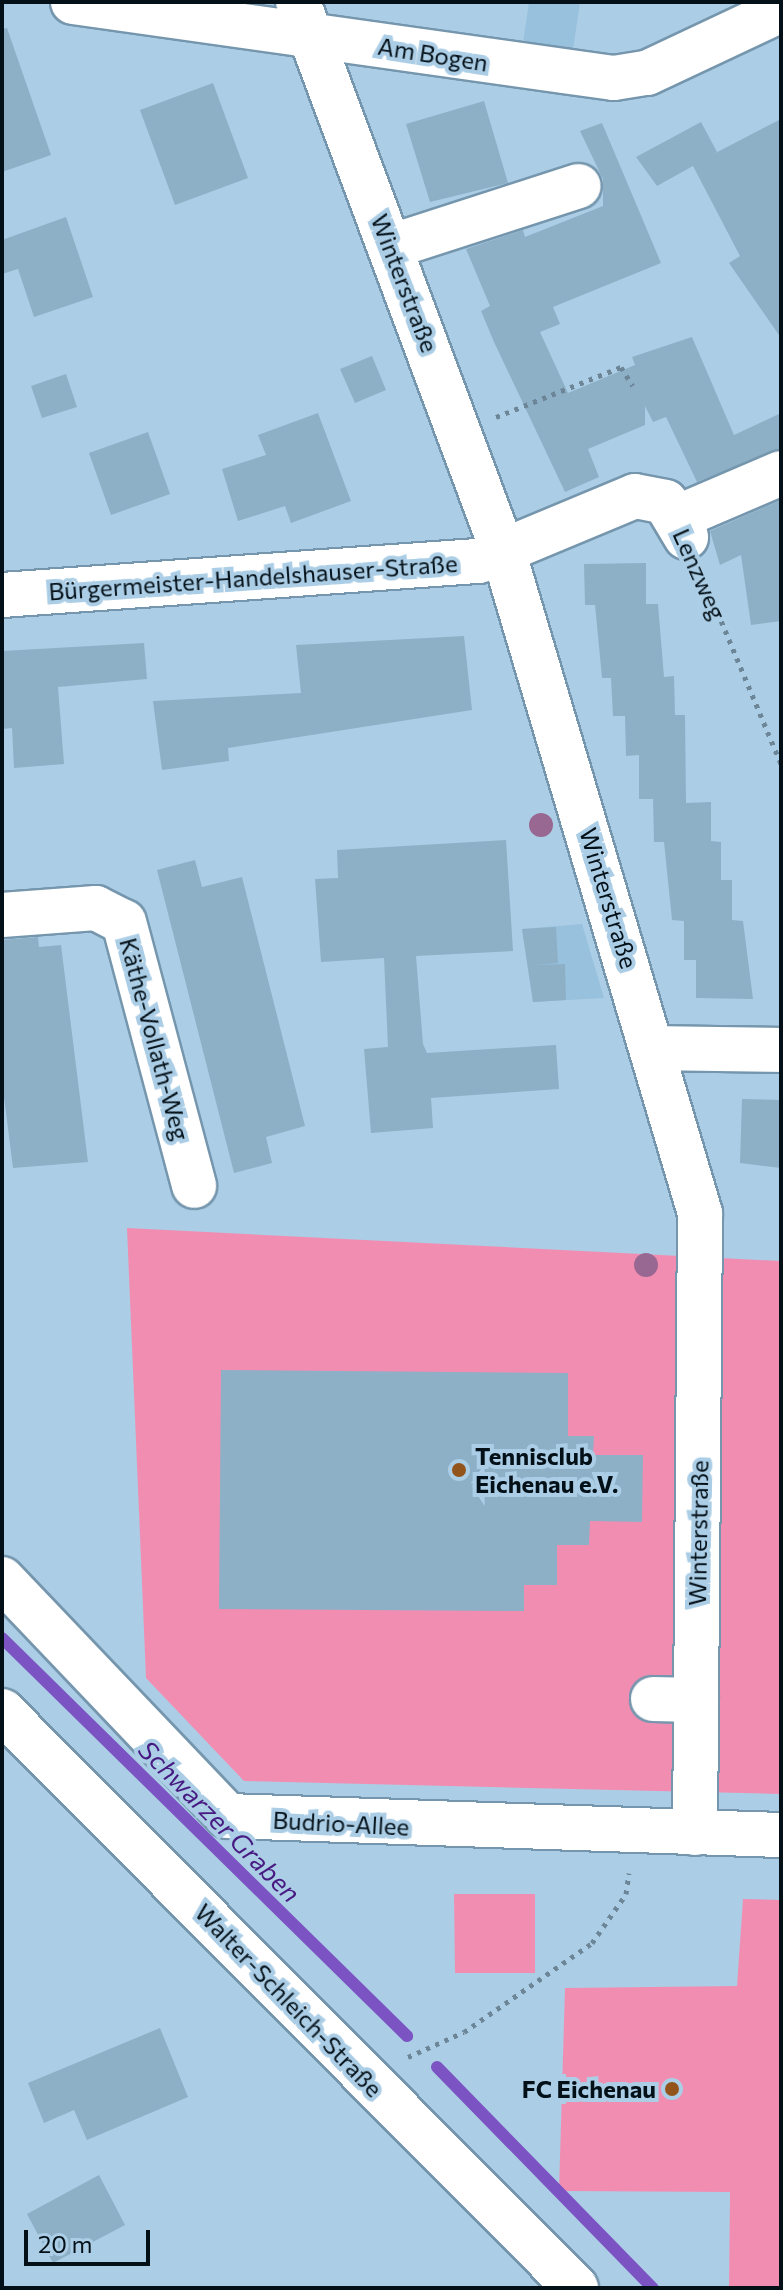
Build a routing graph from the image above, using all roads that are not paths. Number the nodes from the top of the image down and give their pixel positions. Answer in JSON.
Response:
{"nodes":[{"id":1,"x":73,"y":2,"type":"edge"},
{"id":2,"x":781,"y":10,"type":"edge"},
{"id":3,"x":304,"y":18,"type":"edge"},
{"id":4,"x":579,"y":186,"type":"dead end"},
{"id":5,"x":393,"y":246,"type":"junction"},
{"id":6,"x":781,"y":473,"type":"edge"},
{"id":7,"x":504,"y":554,"type":"junction"},
{"id":8,"x":2,"y":595,"type":"edge"},
{"id":9,"x":2,"y":915,"type":"edge"},
{"id":10,"x":654,"y":1048,"type":"junction"},
{"id":11,"x":781,"y":1050,"type":"edge"},
{"id":12,"x":194,"y":1186,"type":"dead end"},
{"id":13,"x":2,"y":1579,"type":"edge"},
{"id":14,"x":653,"y":1699,"type":"dead end"},
{"id":15,"x":696,"y":1700,"type":"junction"},
{"id":16,"x":2,"y":1711,"type":"edge"},
{"id":17,"x":695,"y":1833,"type":"junction"},
{"id":18,"x":781,"y":1835,"type":"edge"},
{"id":19,"x":576,"y":2288,"type":"edge"}],
"edges":[{"from":1,"to":3,"type":"street","name":"Am Bogen"},
{"from":2,"to":3,"type":"street","name":"Am Bogen"},
{"from":3,"to":5,"type":"street","name":"Winterstraße"},
{"from":4,"to":5,"type":"street"},
{"from":5,"to":7,"type":"street","name":"Winterstraße"},
{"from":6,"to":7,"type":"street","name":"Lenzweg"},
{"from":7,"to":8,"type":"street","name":"Bürgermeister-Handelshauser-Straße"},
{"from":7,"to":10,"type":"street","name":"Winterstraße"},
{"from":9,"to":12,"type":"street","name":"Käthe-Vollath-Weg"},
{"from":10,"to":11,"type":"street"},
{"from":10,"to":15,"type":"street","name":"Winterstraße"},
{"from":13,"to":17,"type":"street","name":"Budrio-Allee"},
{"from":14,"to":15,"type":"street"},
{"from":15,"to":17,"type":"street","name":"Winterstraße"},
{"from":16,"to":19,"type":"street","name":"Walter-Schleich-Straße"},
{"from":17,"to":18,"type":"street","name":"Budrio-Allee"}]}
